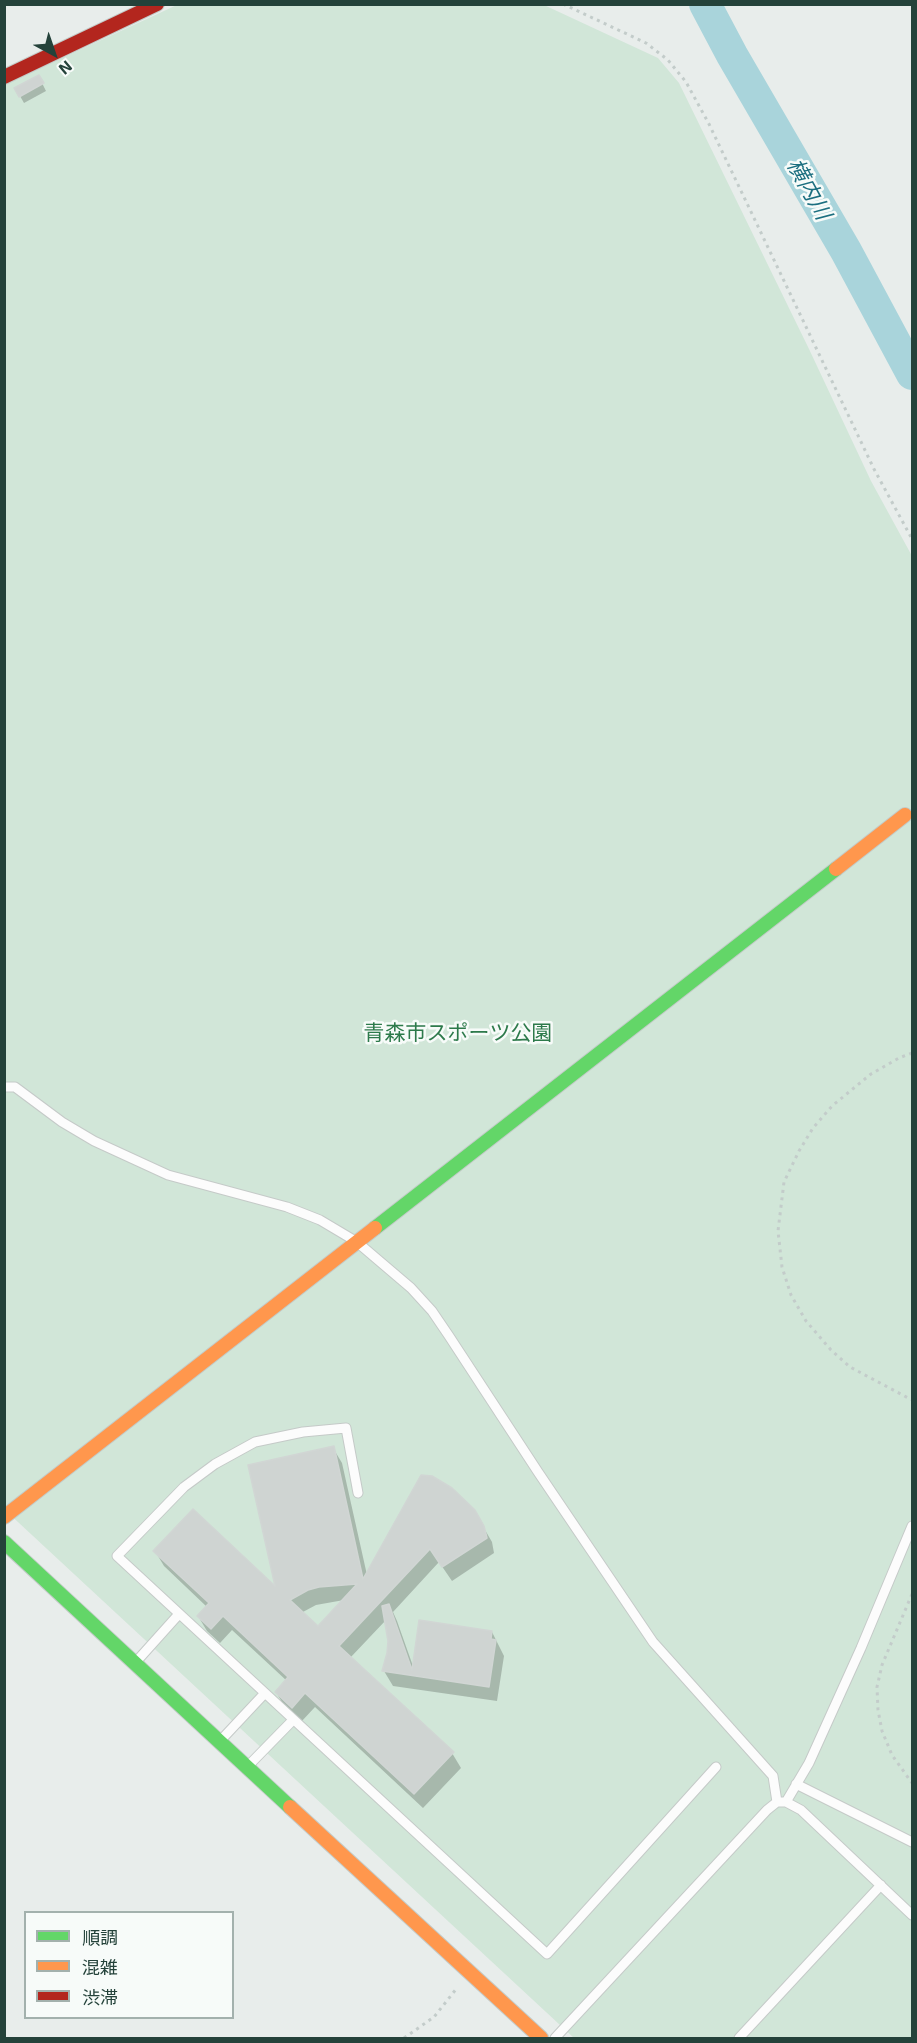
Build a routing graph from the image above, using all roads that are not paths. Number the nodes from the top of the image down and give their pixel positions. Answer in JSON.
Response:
{"nodes":[{"id":1,"x":157,"y":4,"type":"edge"},
{"id":2,"x":4,"y":76,"type":"edge"},
{"id":3,"x":905,"y":815,"type":"dead end"},
{"id":4,"x":4,"y":1087,"type":"edge"},
{"id":5,"x":357,"y":1242,"type":"junction"},
{"id":6,"x":358,"y":1493,"type":"dead end"},
{"id":7,"x":4,"y":1517,"type":"edge"},
{"id":8,"x":912,"y":1526,"type":"edge"},
{"id":9,"x":4,"y":1542,"type":"edge"},
{"id":10,"x":179,"y":1614,"type":"junction"},
{"id":11,"x":135,"y":1663,"type":"junction"},
{"id":12,"x":265,"y":1694,"type":"junction"},
{"id":13,"x":293,"y":1720,"type":"junction"},
{"id":14,"x":219,"y":1742,"type":"junction"},
{"id":15,"x":716,"y":1767,"type":"dead end"},
{"id":16,"x":247,"y":1768,"type":"junction"},
{"id":17,"x":796,"y":1784,"type":"junction"},
{"id":18,"x":782,"y":1802,"type":"junction"},
{"id":19,"x":912,"y":1842,"type":"edge"},
{"id":20,"x":881,"y":1885,"type":"junction"},
{"id":21,"x":912,"y":1915,"type":"edge"},
{"id":22,"x":541,"y":2038,"type":"edge"},
{"id":23,"x":555,"y":2038,"type":"edge"},
{"id":24,"x":739,"y":2038,"type":"edge"}],
"edges":[{"from":1,"to":2,"type":"street"},
{"from":3,"to":5,"type":"street"},
{"from":4,"to":5,"type":"lane"},
{"from":5,"to":7,"type":"street"},
{"from":5,"to":18,"type":"lane"},
{"from":6,"to":10,"type":"lane"},
{"from":8,"to":17,"type":"lane"},
{"from":9,"to":11,"type":"street"},
{"from":10,"to":11,"type":"lane"},
{"from":10,"to":12,"type":"lane"},
{"from":11,"to":14,"type":"street"},
{"from":12,"to":13,"type":"lane"},
{"from":12,"to":14,"type":"lane"},
{"from":13,"to":15,"type":"lane"},
{"from":13,"to":16,"type":"lane"},
{"from":14,"to":16,"type":"street"},
{"from":16,"to":22,"type":"street"},
{"from":17,"to":18,"type":"lane"},
{"from":17,"to":19,"type":"lane"},
{"from":18,"to":20,"type":"lane"},
{"from":18,"to":23,"type":"lane"},
{"from":20,"to":21,"type":"lane"},
{"from":20,"to":24,"type":"lane"}]}
